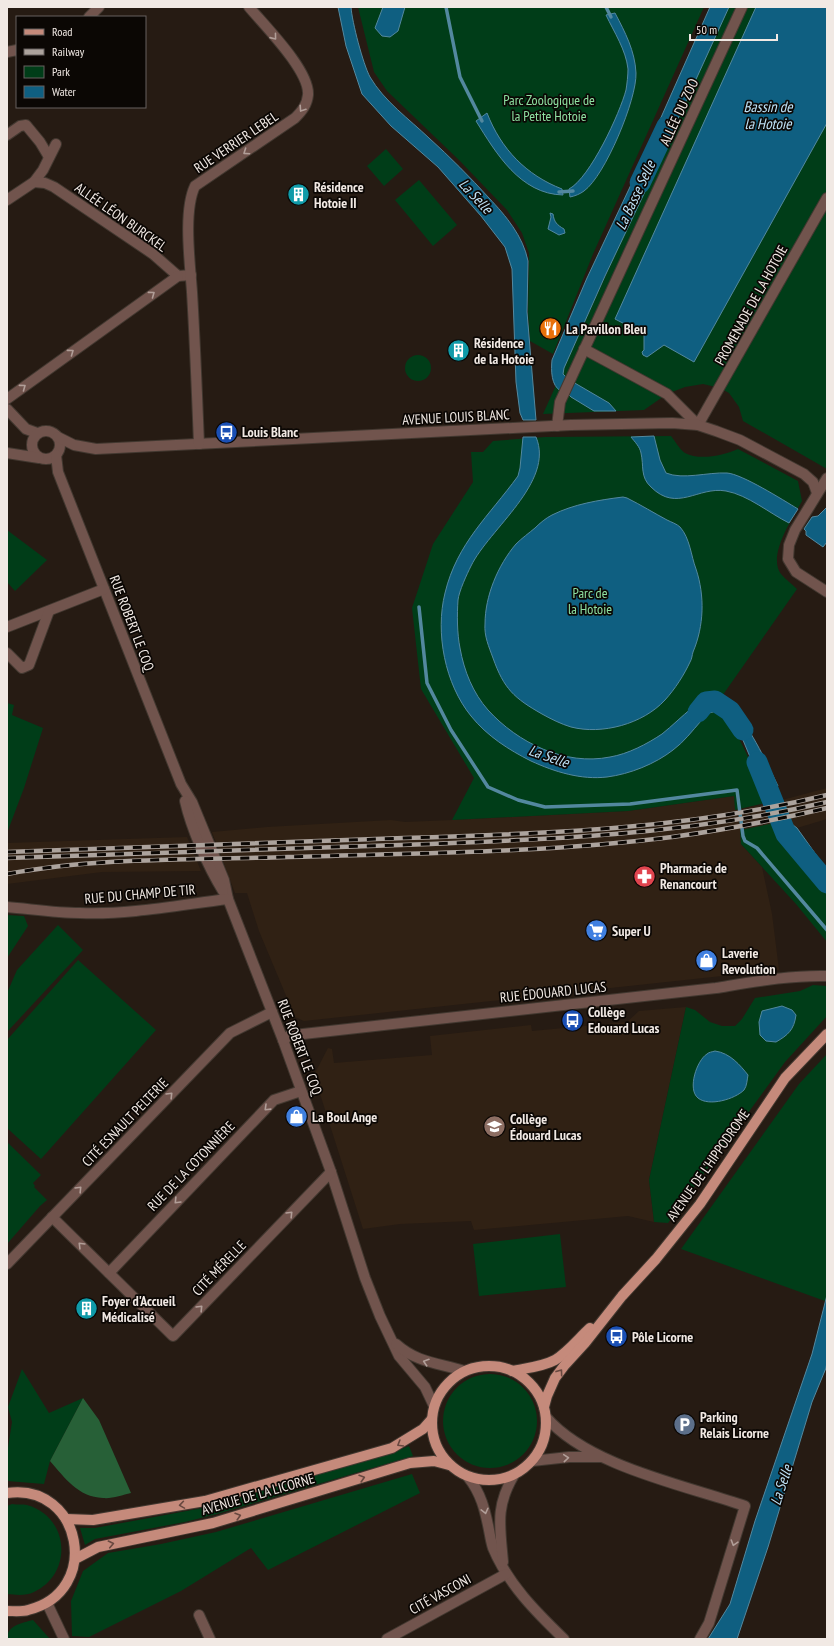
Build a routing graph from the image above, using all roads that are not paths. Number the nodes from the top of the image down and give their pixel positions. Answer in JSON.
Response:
{"nodes":[{"id":1,"x":99,"y":7,"type":"edge"},
{"id":2,"x":249,"y":7,"type":"edge"},
{"id":3,"x":742,"y":7,"type":"edge"},
{"id":4,"x":90,"y":16,"type":"edge"},
{"id":5,"x":7,"y":135,"type":"edge"},
{"id":6,"x":56,"y":144,"type":"dead end"},
{"id":7,"x":49,"y":157,"type":"junction"},
{"id":8,"x":34,"y":182,"type":"junction"},
{"id":9,"x":827,"y":198,"type":"edge"},
{"id":10,"x":7,"y":200,"type":"edge"},
{"id":11,"x":191,"y":275,"type":"junction"},
{"id":12,"x":178,"y":276,"type":"junction"},
{"id":13,"x":584,"y":349,"type":"junction"},
{"id":14,"x":7,"y":398,"type":"edge"},
{"id":15,"x":7,"y":409,"type":"edge"},
{"id":16,"x":698,"y":425,"type":"junction"},
{"id":17,"x":557,"y":426,"type":"junction"},
{"id":18,"x":34,"y":437,"type":"junction"},
{"id":19,"x":58,"y":437,"type":"junction"},
{"id":20,"x":198,"y":444,"type":"junction"},
{"id":21,"x":74,"y":445,"type":"junction"},
{"id":22,"x":58,"y":452,"type":"junction"},
{"id":23,"x":8,"y":453,"type":"edge"},
{"id":24,"x":42,"y":458,"type":"junction"},
{"id":25,"x":58,"y":472,"type":"junction"},
{"id":26,"x":827,"y":478,"type":"edge"},
{"id":27,"x":817,"y":493,"type":"junction"},
{"id":28,"x":104,"y":589,"type":"junction"},
{"id":29,"x":827,"y":592,"type":"edge"},
{"id":30,"x":49,"y":611,"type":"junction"},
{"id":31,"x":7,"y":627,"type":"edge"},
{"id":32,"x":7,"y":653,"type":"edge"},
{"id":33,"x":228,"y":899,"type":"junction"},
{"id":34,"x":7,"y":907,"type":"edge"},
{"id":35,"x":827,"y":976,"type":"edge"},
{"id":36,"x":272,"y":1012,"type":"junction"},
{"id":37,"x":827,"y":1034,"type":"edge"},
{"id":38,"x":283,"y":1040,"type":"junction"},
{"id":39,"x":301,"y":1091,"type":"junction"},
{"id":40,"x":331,"y":1172,"type":"junction"},
{"id":41,"x":52,"y":1217,"type":"junction"},
{"id":42,"x":7,"y":1264,"type":"edge"},
{"id":43,"x":109,"y":1273,"type":"junction"},
{"id":44,"x":609,"y":1311,"type":"junction"},
{"id":45,"x":392,"y":1341,"type":"junction"},
{"id":46,"x":512,"y":1370,"type":"junction"},
{"id":47,"x":464,"y":1371,"type":"junction"},
{"id":48,"x":434,"y":1406,"type":"junction"},
{"id":49,"x":545,"y":1412,"type":"junction"},
{"id":50,"x":431,"y":1420,"type":"junction"},
{"id":51,"x":601,"y":1457,"type":"junction"},
{"id":52,"x":532,"y":1461,"type":"junction"},
{"id":53,"x":449,"y":1465,"type":"junction"},
{"id":54,"x":514,"y":1475,"type":"junction"},
{"id":55,"x":468,"y":1477,"type":"junction"},
{"id":56,"x":7,"y":1493,"type":"edge"},
{"id":57,"x":66,"y":1519,"type":"junction"},
{"id":58,"x":75,"y":1559,"type":"junction"},
{"id":59,"x":504,"y":1570,"type":"junction"},
{"id":60,"x":46,"y":1603,"type":"junction"},
{"id":61,"x":7,"y":1611,"type":"edge"},
{"id":62,"x":199,"y":1615,"type":"dead end"},
{"id":63,"x":64,"y":1639,"type":"edge"},
{"id":64,"x":210,"y":1639,"type":"edge"},
{"id":65,"x":387,"y":1639,"type":"edge"},
{"id":66,"x":564,"y":1639,"type":"edge"},
{"id":67,"x":700,"y":1639,"type":"edge"}],
"edges":[{"from":1,"to":4,"type":"street"},
{"from":2,"to":11,"type":"street","name":"RUE VERRIER LEBEL","one_way":true},
{"from":3,"to":13,"type":"street","name":"ALLÉE DU ZOO"},
{"from":5,"to":7,"type":"street"},
{"from":6,"to":7,"type":"street"},
{"from":7,"to":8,"type":"street"},
{"from":8,"to":10,"type":"street"},
{"from":8,"to":12,"type":"street","name":"ALLÉE LÉON BURCKEL"},
{"from":9,"to":16,"type":"street","name":"PROMENADE DE LA HOTOIE"},
{"from":11,"to":12,"type":"street"},
{"from":11,"to":20,"type":"street","name":"RUE VERRIER LEBEL"},
{"from":14,"to":12,"type":"street","one_way":true},
{"from":13,"to":16,"type":"street"},
{"from":13,"to":17,"type":"street","name":"ALLÉE DU ZOO"},
{"from":15,"to":18,"type":"street"},
{"from":16,"to":17,"type":"street","name":"AVENUE LOUIS BLANC"},
{"from":16,"to":27,"type":"street","name":"AVENUE LOUIS BLANC"},
{"from":17,"to":20,"type":"street","name":"AVENUE LOUIS BLANC"},
{"from":18,"to":19,"type":"street"},
{"from":18,"to":23,"type":"street"},
{"from":18,"to":24,"type":"street"},
{"from":19,"to":21,"type":"street","name":"AVENUE LOUIS BLANC"},
{"from":19,"to":22,"type":"street"},
{"from":20,"to":21,"type":"street","name":"AVENUE LOUIS BLANC"},
{"from":21,"to":22,"type":"street","name":"AVENUE LOUIS BLANC"},
{"from":22,"to":24,"type":"street"},
{"from":22,"to":25,"type":"street","name":"RUE ROBERT LE COQ"},
{"from":23,"to":24,"type":"street"},
{"from":24,"to":25,"type":"street","name":"RUE ROBERT LE COQ"},
{"from":25,"to":28,"type":"street","name":"RUE ROBERT LE COQ"},
{"from":26,"to":27,"type":"street"},
{"from":27,"to":29,"type":"street"},
{"from":28,"to":30,"type":"street"},
{"from":28,"to":33,"type":"street","name":"RUE ROBERT LE COQ"},
{"from":30,"to":31,"type":"street"},
{"from":30,"to":32,"type":"street"},
{"from":33,"to":34,"type":"street","name":"RUE DU CHAMP DE TIR"},
{"from":33,"to":36,"type":"street","name":"RUE ROBERT LE COQ"},
{"from":35,"to":38,"type":"street","name":"RUE ÉDOUARD LUCAS"},
{"from":36,"to":38,"type":"street","name":"RUE ROBERT LE COQ"},
{"from":41,"to":36,"type":"street","name":"CITÉ ESNAULT PELTERIE","one_way":true},
{"from":37,"to":44,"type":"main road","name":"AVENUE DE L'HIPPODROME"},
{"from":38,"to":39,"type":"street","name":"RUE ROBERT LE COQ"},
{"from":39,"to":40,"type":"street","name":"RUE ROBERT LE COQ"},
{"from":39,"to":43,"type":"street","name":"RUE DE LA COTONNIÈRE","one_way":true},
{"from":43,"to":40,"type":"street","name":"CITÉ MÉRELLE","one_way":true},
{"from":40,"to":45,"type":"street","name":"RUE ROBERT LE COQ"},
{"from":41,"to":42,"type":"street","name":"CITÉ ESNAULT PELTERIE"},
{"from":43,"to":41,"type":"street","one_way":true},
{"from":44,"to":46,"type":"main road","name":"AVENUE DE L'HIPPODROME"},
{"from":49,"to":44,"type":"main road","name":"AVENUE DE L'HIPPODROME","one_way":true},
{"from":47,"to":45,"type":"street","name":"RUE ROBERT LE COQ","one_way":true},
{"from":45,"to":48,"type":"street","name":"RUE ROBERT LE COQ"},
{"from":46,"to":47,"type":"main road"},
{"from":46,"to":49,"type":"main road"},
{"from":47,"to":48,"type":"main road"},
{"from":48,"to":50,"type":"main road"},
{"from":49,"to":51,"type":"street"},
{"from":49,"to":52,"type":"main road"},
{"from":50,"to":53,"type":"main road"},
{"from":50,"to":57,"type":"main road","name":"AVENUE DE LA LICORNE","one_way":true},
{"from":52,"to":51,"type":"street","one_way":true},
{"from":51,"to":67,"type":"street","one_way":true},
{"from":52,"to":54,"type":"main road"},
{"from":53,"to":55,"type":"main road"},
{"from":58,"to":53,"type":"main road","name":"AVENUE DE LA LICORNE","one_way":true},
{"from":54,"to":55,"type":"main road"},
{"from":54,"to":59,"type":"street"},
{"from":55,"to":59,"type":"street","one_way":true},
{"from":56,"to":57,"type":"main road"},
{"from":57,"to":58,"type":"main road"},
{"from":58,"to":60,"type":"main road"},
{"from":59,"to":65,"type":"street","name":"CITÉ VASCONI"},
{"from":59,"to":66,"type":"street"},
{"from":60,"to":61,"type":"main road"},
{"from":60,"to":63,"type":"street"},
{"from":62,"to":64,"type":"street"}]}
